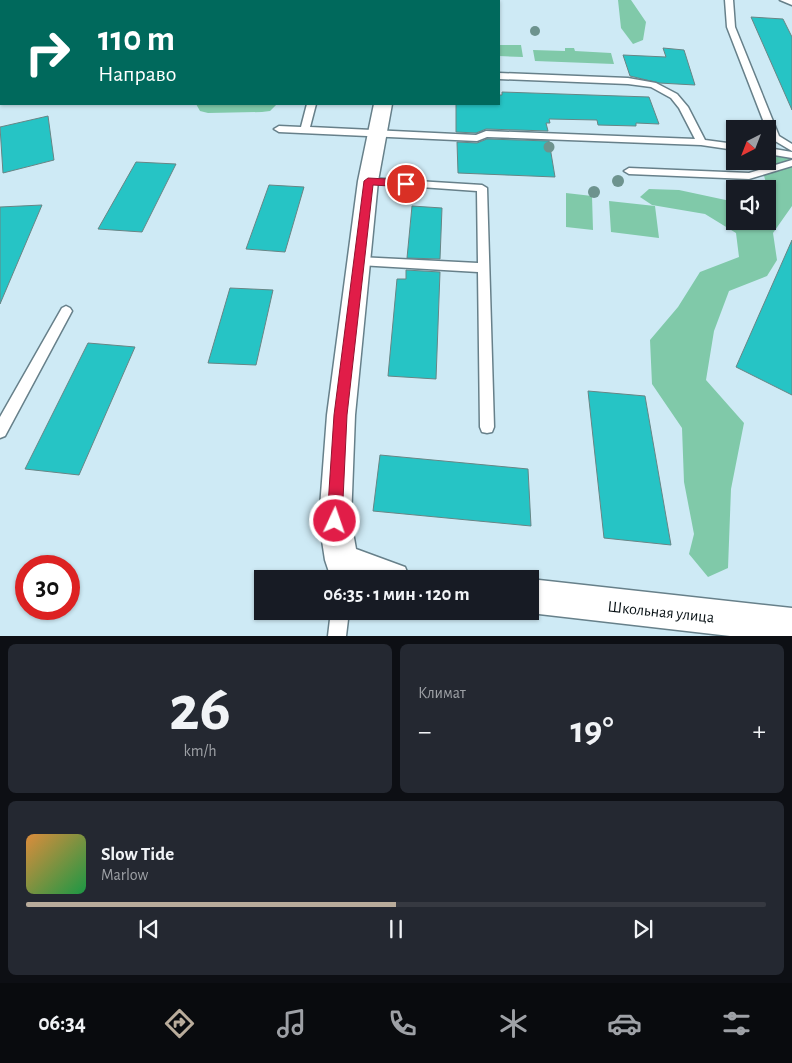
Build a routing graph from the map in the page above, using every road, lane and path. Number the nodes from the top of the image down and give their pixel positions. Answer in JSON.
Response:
{"nodes":[{"id":1,"x":729,"y":0,"type":"edge"},
{"id":2,"x":784,"y":0,"type":"edge"},
{"id":3,"x":792,"y":3,"type":"edge"},
{"id":4,"x":500,"y":76,"type":"edge"},
{"id":5,"x":312,"y":105,"type":"edge"},
{"id":6,"x":383,"y":105,"type":"edge"},
{"id":7,"x":279,"y":129,"type":"dead end"},
{"id":8,"x":305,"y":130,"type":"junction"},
{"id":9,"x":377,"y":134,"type":"junction"},
{"id":10,"x":701,"y":142,"type":"junction"},
{"id":11,"x":726,"y":145,"type":"edge"},
{"id":12,"x":792,"y":148,"type":"edge"},
{"id":13,"x":776,"y":153,"type":"edge"},
{"id":14,"x":792,"y":155,"type":"edge"},
{"id":15,"x":792,"y":163,"type":"edge"},
{"id":16,"x":629,"y":171,"type":"dead end"},
{"id":17,"x":368,"y":181,"type":"junction"},
{"id":18,"x":359,"y":260,"type":"junction"},
{"id":19,"x":484,"y":268,"type":"junction"},
{"id":20,"x":66,"y":311,"type":"dead end"},
{"id":21,"x":487,"y":426,"type":"dead end"},
{"id":22,"x":0,"y":431,"type":"edge"},
{"id":23,"x":341,"y":569,"type":"edge"},
{"id":24,"x":539,"y":597,"type":"edge"},
{"id":25,"x":339,"y":620,"type":"edge"},
{"id":26,"x":792,"y":626,"type":"edge"},
{"id":27,"x":337,"y":636,"type":"edge"}],
"edges":[{"from":1,"to":12,"type":"lane"},
{"from":2,"to":3,"type":"lane"},
{"from":4,"to":10,"type":"lane"},
{"from":5,"to":8,"type":"lane"},
{"from":6,"to":9,"type":"street"},
{"from":7,"to":8,"type":"lane"},
{"from":8,"to":9,"type":"lane"},
{"from":9,"to":10,"type":"lane"},
{"from":9,"to":17,"type":"street"},
{"from":10,"to":11,"type":"lane"},
{"from":13,"to":14,"type":"lane"},
{"from":15,"to":16,"type":"lane"},
{"from":17,"to":18,"type":"street"},
{"from":17,"to":19,"type":"lane"},
{"from":18,"to":19,"type":"lane"},
{"from":18,"to":23,"type":"street"},
{"from":19,"to":21,"type":"lane"},
{"from":20,"to":22,"type":"lane"},
{"from":24,"to":26,"type":"street","name":"Школьная улица"},
{"from":25,"to":27,"type":"lane"}]}
